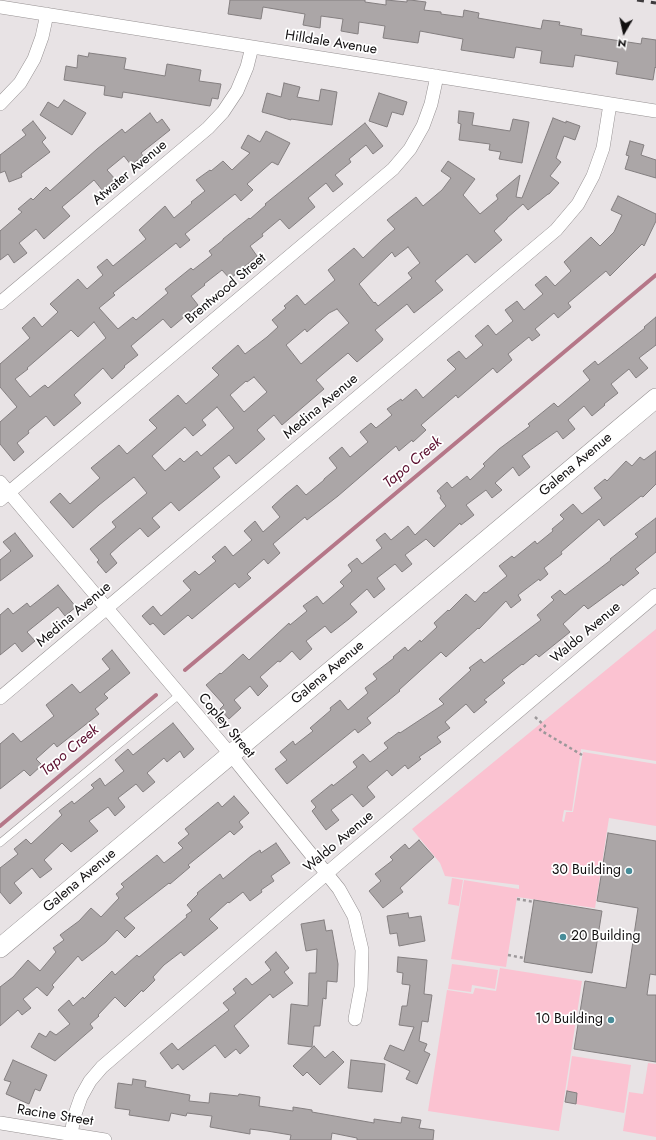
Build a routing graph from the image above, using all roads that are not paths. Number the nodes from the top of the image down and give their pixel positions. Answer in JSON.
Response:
{"nodes":[{"id":1,"x":0,"y":7,"type":"edge"},
{"id":2,"x":47,"y":14,"type":"junction"},
{"id":3,"x":252,"y":47,"type":"junction"},
{"id":4,"x":436,"y":76,"type":"junction"},
{"id":5,"x":0,"y":104,"type":"edge"},
{"id":6,"x":610,"y":104,"type":"junction"},
{"id":7,"x":656,"y":111,"type":"edge"},
{"id":8,"x":0,"y":303,"type":"edge"},
{"id":9,"x":656,"y":398,"type":"edge"},
{"id":10,"x":0,"y":482,"type":"edge"},
{"id":11,"x":5,"y":496,"type":"edge"},
{"id":12,"x":656,"y":595,"type":"edge"},
{"id":13,"x":106,"y":608,"type":"junction"},
{"id":14,"x":179,"y":695,"type":"junction"},
{"id":15,"x":0,"y":698,"type":"edge"},
{"id":16,"x":230,"y":755,"type":"junction"},
{"id":17,"x":0,"y":843,"type":"edge"},
{"id":18,"x":327,"y":873,"type":"junction"},
{"id":19,"x":0,"y":948,"type":"edge"},
{"id":20,"x":355,"y":1019,"type":"dead end"},
{"id":21,"x":0,"y":1123,"type":"edge"},
{"id":22,"x":71,"y":1135,"type":"junction"},
{"id":23,"x":105,"y":1140,"type":"edge"}],
"edges":[{"from":1,"to":2,"type":"street","name":"Hilldale Avenue"},
{"from":2,"to":3,"type":"street","name":"Hilldale Avenue"},
{"from":2,"to":5,"type":"street"},
{"from":3,"to":4,"type":"street","name":"Hilldale Avenue"},
{"from":3,"to":8,"type":"street","name":"Atwater Avenue"},
{"from":4,"to":6,"type":"street","name":"Hilldale Avenue"},
{"from":4,"to":11,"type":"street","name":"Brentwood Street"},
{"from":6,"to":7,"type":"street","name":"Hilldale Avenue"},
{"from":6,"to":13,"type":"street","name":"Medina Avenue"},
{"from":9,"to":16,"type":"street","name":"Galena Avenue"},
{"from":10,"to":11,"type":"street","name":"Copley Street"},
{"from":11,"to":13,"type":"street","name":"Copley Street"},
{"from":12,"to":18,"type":"street","name":"Waldo Avenue"},
{"from":13,"to":14,"type":"street","name":"Copley Street"},
{"from":13,"to":15,"type":"street","name":"Medina Avenue"},
{"from":14,"to":16,"type":"street","name":"Copley Street"},
{"from":14,"to":17,"type":"lane"},
{"from":16,"to":18,"type":"street","name":"Copley Street"},
{"from":16,"to":19,"type":"street","name":"Galena Avenue"},
{"from":18,"to":20,"type":"street","name":"Copley Street"},
{"from":18,"to":22,"type":"street","name":"Waldo Avenue"},
{"from":21,"to":22,"type":"street","name":"Racine Street"},
{"from":22,"to":23,"type":"street","name":"Racine Street"}]}
